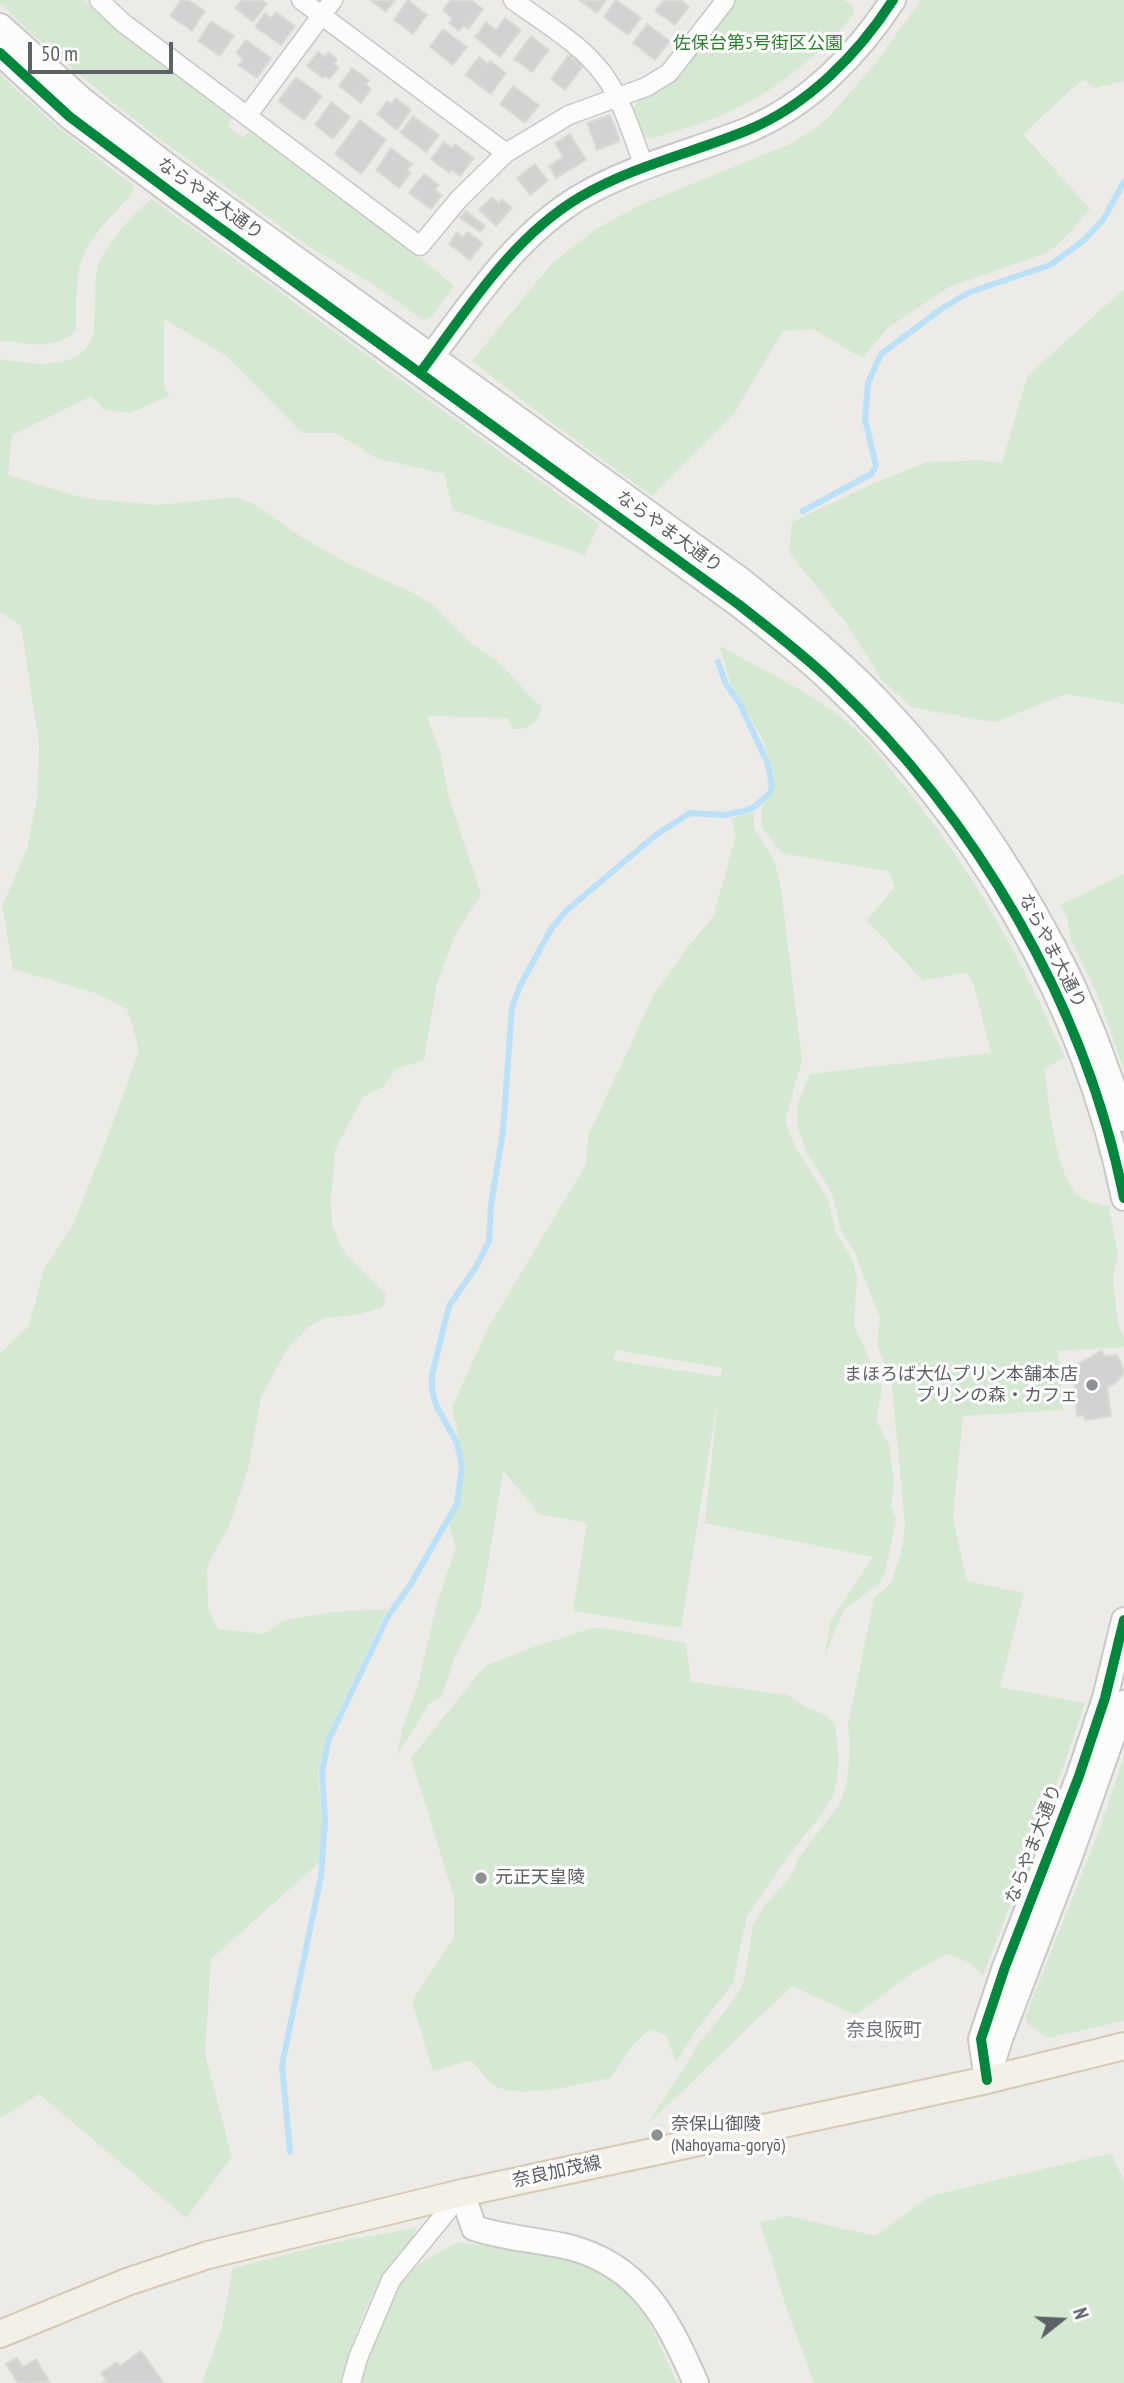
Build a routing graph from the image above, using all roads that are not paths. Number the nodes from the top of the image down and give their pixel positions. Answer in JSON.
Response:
{"nodes":[{"id":1,"x":99,"y":0,"type":"edge"},
{"id":2,"x":301,"y":0,"type":"edge"},
{"id":3,"x":333,"y":0,"type":"edge"},
{"id":4,"x":513,"y":0,"type":"edge"},
{"id":5,"x":724,"y":0,"type":"edge"},
{"id":6,"x":887,"y":2,"type":"edge"},
{"id":7,"x":322,"y":15,"type":"junction"},
{"id":8,"x":0,"y":26,"type":"edge"},
{"id":9,"x":0,"y":53,"type":"edge"},
{"id":10,"x":617,"y":97,"type":"junction"},
{"id":11,"x":247,"y":116,"type":"junction"},
{"id":12,"x":506,"y":153,"type":"junction"},
{"id":13,"x":644,"y":166,"type":"junction"},
{"id":14,"x":426,"y":365,"type":"junction"},
{"id":15,"x":792,"y":633,"type":"junction"},
{"id":16,"x":1124,"y":1119,"type":"edge"},
{"id":17,"x":1124,"y":1198,"type":"edge"},
{"id":18,"x":1124,"y":1620,"type":"edge"},
{"id":19,"x":1124,"y":1703,"type":"edge"},
{"id":20,"x":1124,"y":2046,"type":"edge"},
{"id":21,"x":987,"y":2080,"type":"junction"},
{"id":22,"x":462,"y":2193,"type":"junction"},
{"id":23,"x":0,"y":2334,"type":"edge"},
{"id":24,"x":351,"y":2383,"type":"edge"},
{"id":25,"x":696,"y":2383,"type":"edge"}],
"edges":[{"from":1,"to":11,"type":"street"},
{"from":2,"to":7,"type":"street"},
{"from":3,"to":7,"type":"street"},
{"from":4,"to":10,"type":"street"},
{"from":5,"to":10,"type":"street"},
{"from":6,"to":13,"type":"street"},
{"from":7,"to":11,"type":"street"},
{"from":7,"to":12,"type":"street"},
{"from":8,"to":14,"type":"street","name":"ならやま大通り"},
{"from":9,"to":14,"type":"street","name":"ならやま大通り"},
{"from":10,"to":12,"type":"street"},
{"from":10,"to":13,"type":"street"},
{"from":11,"to":12,"type":"street"},
{"from":13,"to":14,"type":"street"},
{"from":14,"to":15,"type":"street","name":"ならやま大通り"},
{"from":15,"to":16,"type":"street","name":"ならやま大通り"},
{"from":15,"to":17,"type":"street","name":"ならやま大通り"},
{"from":18,"to":21,"type":"street","name":"ならやま大通り"},
{"from":19,"to":21,"type":"street"},
{"from":20,"to":21,"type":"main road","name":"奈良加茂線"},
{"from":21,"to":22,"type":"main road","name":"奈良加茂線"},
{"from":22,"to":23,"type":"main road","name":"奈良加茂線"},
{"from":22,"to":24,"type":"street"},
{"from":22,"to":25,"type":"street"}]}
